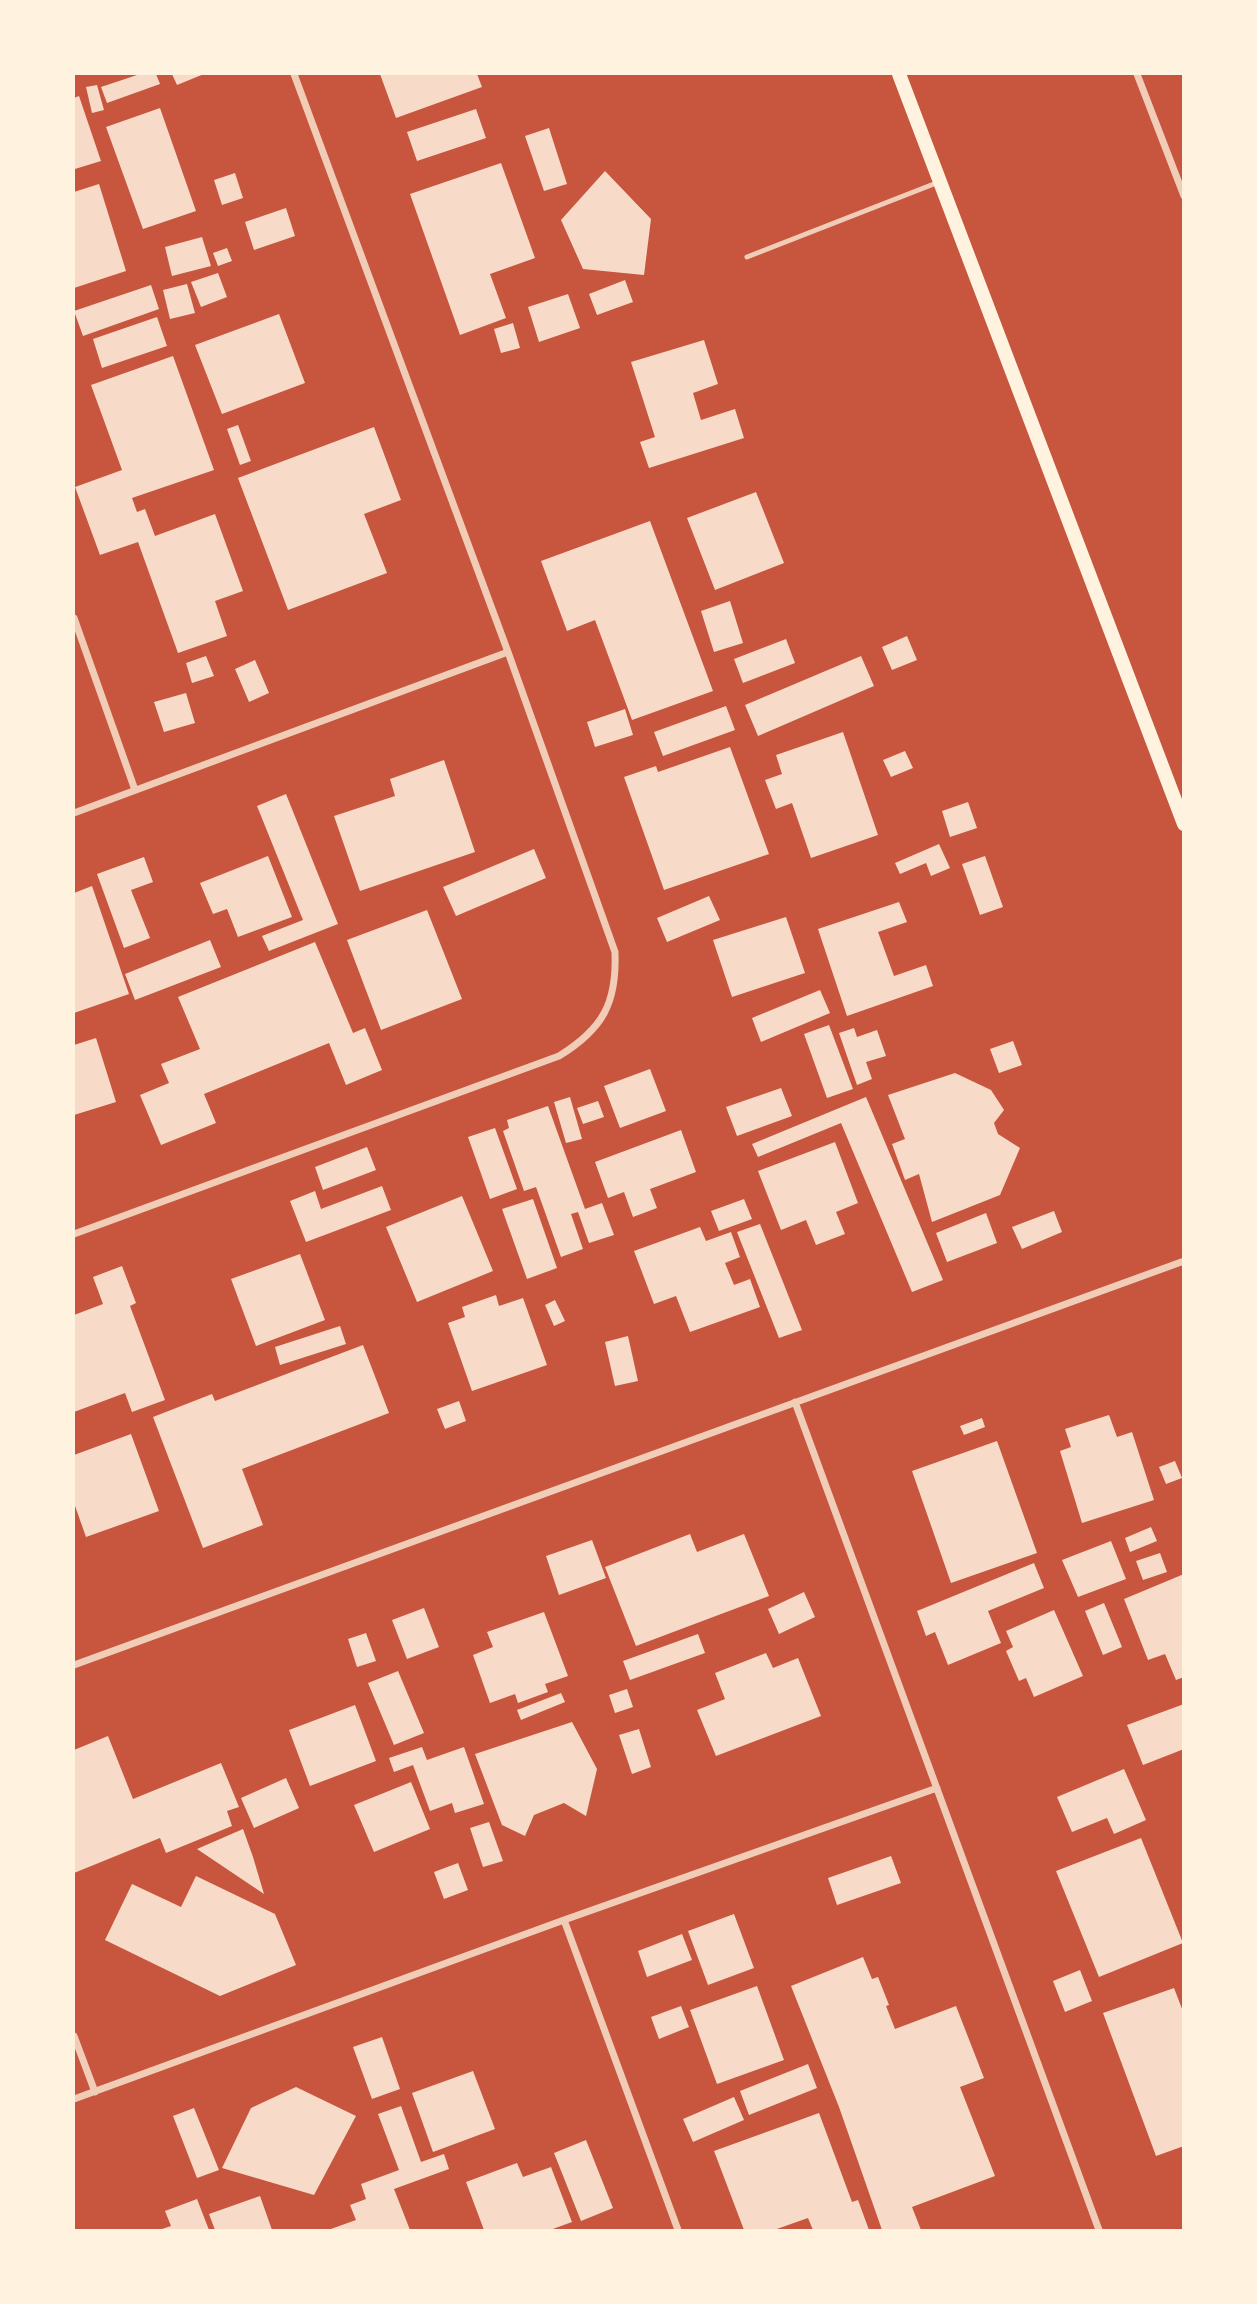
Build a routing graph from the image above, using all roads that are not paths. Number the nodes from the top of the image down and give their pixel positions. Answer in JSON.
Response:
{"nodes":[{"id":1,"x":294,"y":74,"type":"edge"},
{"id":2,"x":899,"y":74,"type":"edge"},
{"id":3,"x":1138,"y":74,"type":"edge"},
{"id":4,"x":939,"y":182,"type":"junction"},
{"id":5,"x":1184,"y":196,"type":"edge"},
{"id":6,"x":747,"y":257,"type":"dead end"},
{"id":7,"x":74,"y":618,"type":"edge"},
{"id":8,"x":508,"y":652,"type":"junction"},
{"id":9,"x":135,"y":790,"type":"junction"},
{"id":10,"x":74,"y":813,"type":"edge"},
{"id":11,"x":1184,"y":824,"type":"edge"},
{"id":12,"x":74,"y":1234,"type":"edge"},
{"id":13,"x":1184,"y":1261,"type":"edge"},
{"id":14,"x":795,"y":1402,"type":"junction"},
{"id":15,"x":74,"y":1665,"type":"edge"},
{"id":16,"x":937,"y":1788,"type":"junction"},
{"id":17,"x":564,"y":1920,"type":"junction"},
{"id":18,"x":74,"y":2036,"type":"edge"},
{"id":19,"x":95,"y":2092,"type":"junction"},
{"id":20,"x":74,"y":2099,"type":"edge"},
{"id":21,"x":678,"y":2231,"type":"edge"},
{"id":22,"x":1099,"y":2231,"type":"edge"}],
"edges":[{"from":1,"to":8,"type":"street"},
{"from":2,"to":4,"type":"main road"},
{"from":3,"to":5,"type":"street"},
{"from":4,"to":6,"type":"lane"},
{"from":4,"to":11,"type":"main road"},
{"from":7,"to":9,"type":"street"},
{"from":8,"to":9,"type":"street"},
{"from":8,"to":12,"type":"street"},
{"from":9,"to":10,"type":"street"},
{"from":13,"to":14,"type":"street"},
{"from":14,"to":15,"type":"street"},
{"from":14,"to":16,"type":"street"},
{"from":16,"to":17,"type":"street"},
{"from":16,"to":22,"type":"street"},
{"from":17,"to":19,"type":"street"},
{"from":17,"to":21,"type":"street"},
{"from":18,"to":19,"type":"street"},
{"from":19,"to":20,"type":"street"}]}
